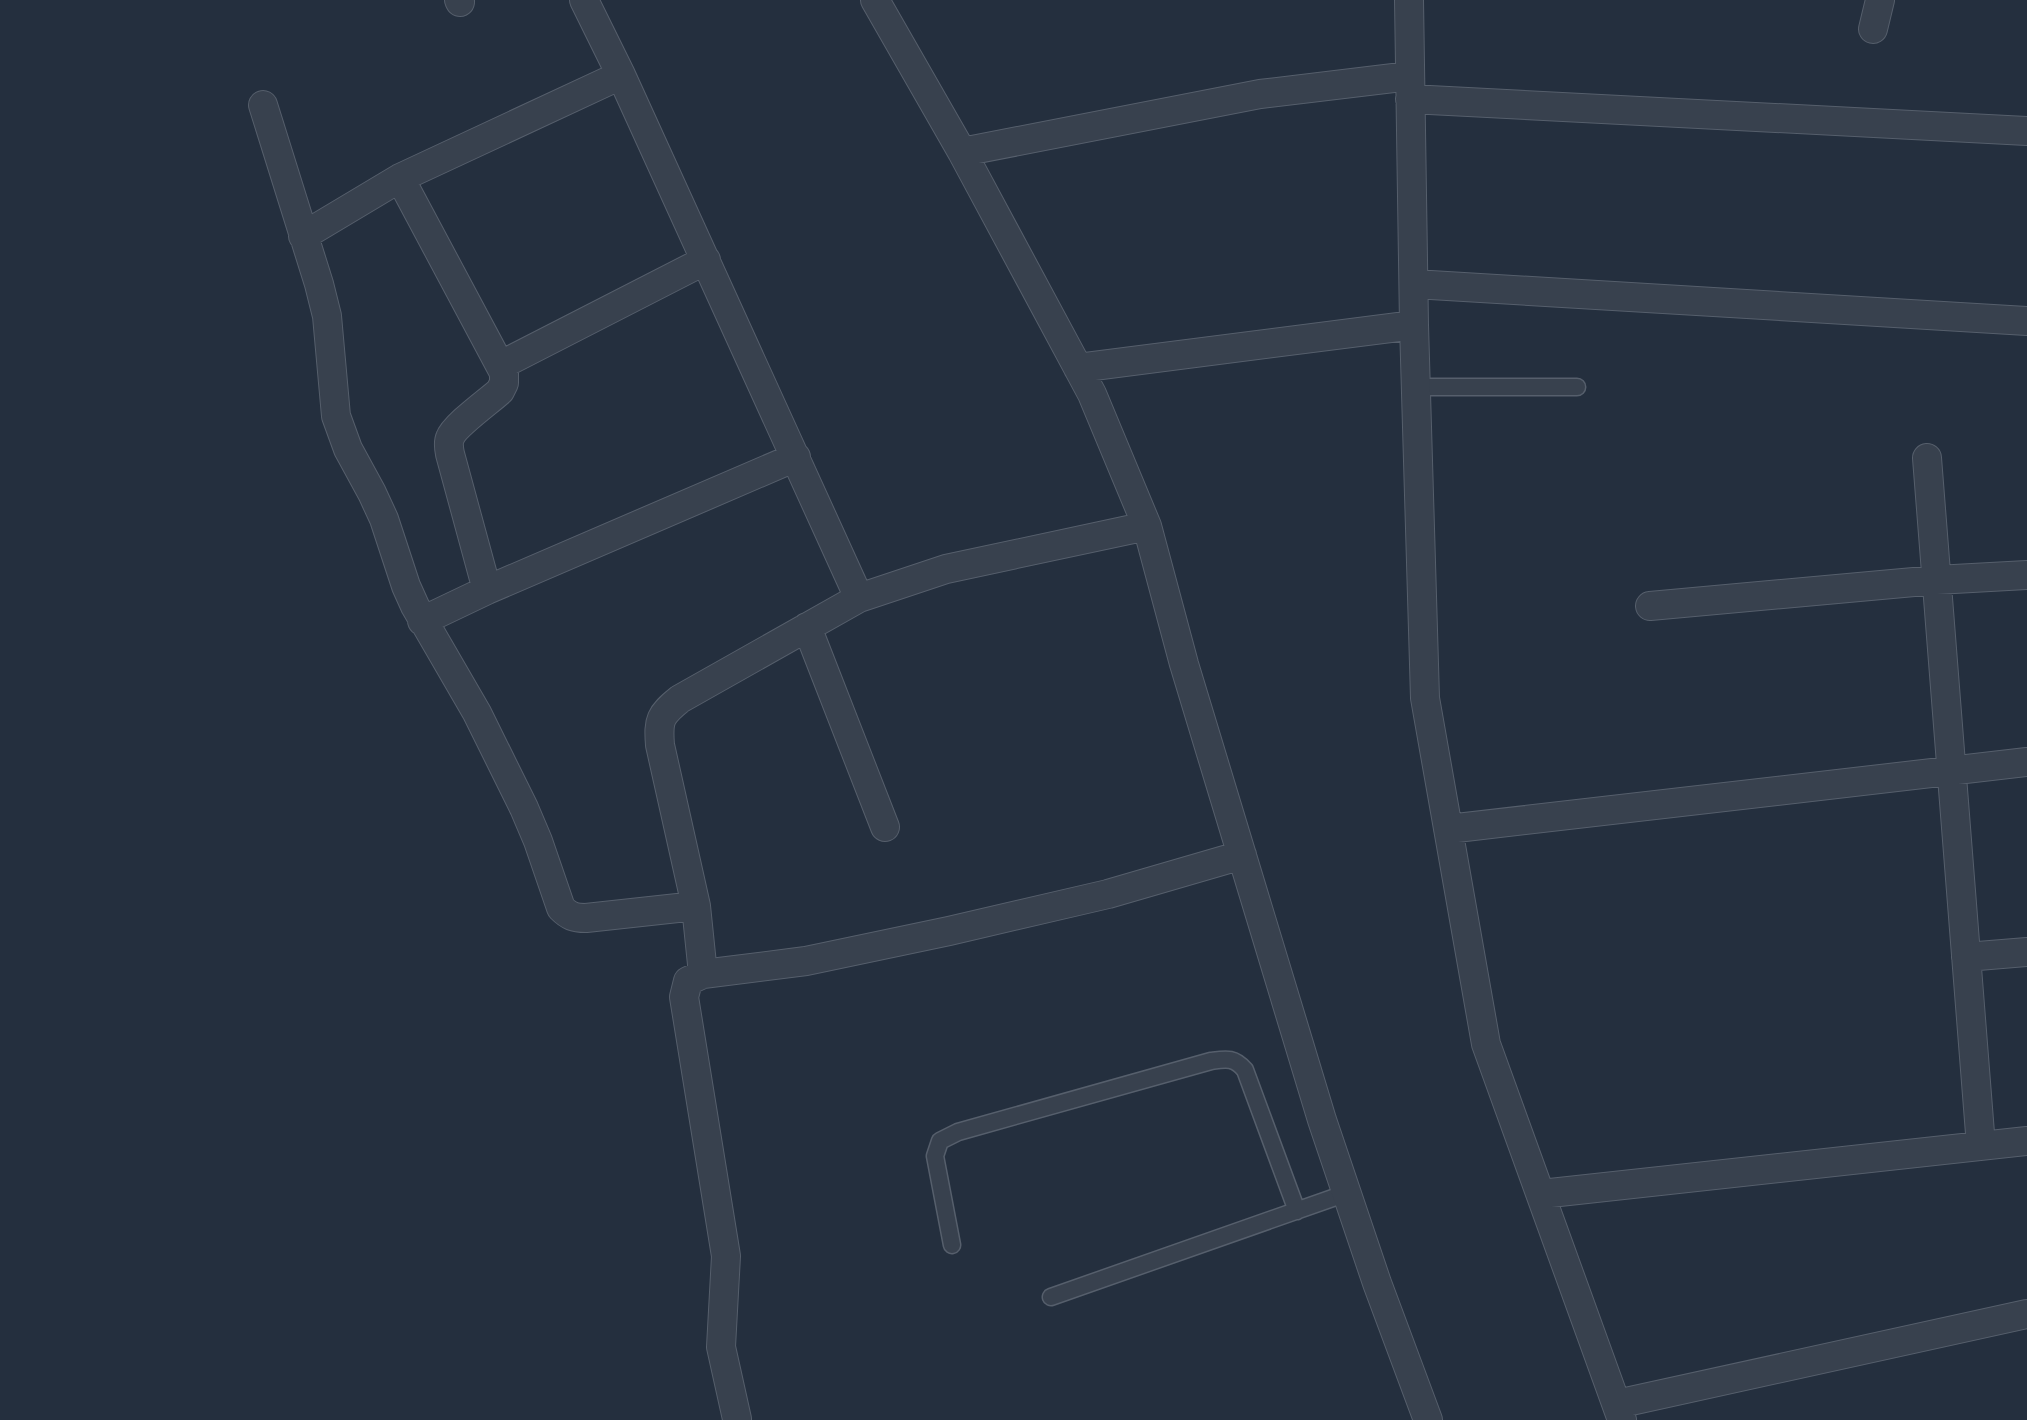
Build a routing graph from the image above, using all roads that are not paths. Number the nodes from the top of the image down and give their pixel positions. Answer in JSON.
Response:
{"nodes":[{"id":1,"x":584,"y":0,"type":"edge"},
{"id":2,"x":875,"y":0,"type":"edge"},
{"id":3,"x":1409,"y":0,"type":"edge"},
{"id":4,"x":1880,"y":0,"type":"edge"},
{"id":5,"x":1874,"y":29,"type":"dead end"},
{"id":6,"x":622,"y":76,"type":"junction"},
{"id":7,"x":1410,"y":88,"type":"junction"},
{"id":8,"x":263,"y":105,"type":"dead end"},
{"id":9,"x":2027,"y":131,"type":"edge"},
{"id":10,"x":962,"y":152,"type":"junction"},
{"id":11,"x":400,"y":178,"type":"junction"},
{"id":12,"x":303,"y":236,"type":"junction"},
{"id":13,"x":706,"y":260,"type":"junction"},
{"id":14,"x":1414,"y":284,"type":"junction"},
{"id":15,"x":2027,"y":321,"type":"edge"},
{"id":16,"x":1414,"y":325,"type":"junction"},
{"id":17,"x":501,"y":365,"type":"junction"},
{"id":18,"x":1078,"y":368,"type":"junction"},
{"id":19,"x":1416,"y":387,"type":"junction"},
{"id":20,"x":1577,"y":387,"type":"dead end"},
{"id":21,"x":796,"y":457,"type":"junction"},
{"id":22,"x":1927,"y":458,"type":"dead end"},
{"id":23,"x":1147,"y":526,"type":"junction"},
{"id":24,"x":2027,"y":575,"type":"edge"},
{"id":25,"x":1936,"y":580,"type":"junction"},
{"id":26,"x":487,"y":590,"type":"junction"},
{"id":27,"x":859,"y":598,"type":"junction"},
{"id":28,"x":1650,"y":606,"type":"dead end"},
{"id":29,"x":422,"y":621,"type":"junction"},
{"id":30,"x":807,"y":627,"type":"junction"},
{"id":31,"x":2027,"y":762,"type":"edge"},
{"id":32,"x":1951,"y":770,"type":"junction"},
{"id":33,"x":886,"y":827,"type":"dead end"},
{"id":34,"x":1448,"y":829,"type":"junction"},
{"id":35,"x":1242,"y":856,"type":"junction"},
{"id":36,"x":696,"y":906,"type":"junction"},
{"id":37,"x":2027,"y":952,"type":"edge"},
{"id":38,"x":1966,"y":957,"type":"junction"},
{"id":39,"x":703,"y":974,"type":"junction"},
{"id":40,"x":2027,"y":1141,"type":"edge"},
{"id":41,"x":1981,"y":1146,"type":"junction"},
{"id":42,"x":1347,"y":1193,"type":"junction"},
{"id":43,"x":1541,"y":1194,"type":"junction"},
{"id":44,"x":1297,"y":1211,"type":"junction"},
{"id":45,"x":952,"y":1244,"type":"dead end"},
{"id":46,"x":1051,"y":1297,"type":"dead end"},
{"id":47,"x":2027,"y":1314,"type":"edge"},
{"id":48,"x":1619,"y":1412,"type":"edge"},
{"id":49,"x":738,"y":1419,"type":"edge"},
{"id":50,"x":1428,"y":1420,"type":"edge"}],
"edges":[{"from":1,"to":6,"type":"street"},
{"from":2,"to":10,"type":"street"},
{"from":3,"to":7,"type":"street"},
{"from":4,"to":5,"type":"street"},
{"from":6,"to":11,"type":"street"},
{"from":6,"to":13,"type":"street"},
{"from":7,"to":9,"type":"street"},
{"from":7,"to":10,"type":"street"},
{"from":7,"to":14,"type":"street"},
{"from":8,"to":12,"type":"street"},
{"from":10,"to":18,"type":"street"},
{"from":11,"to":12,"type":"street"},
{"from":11,"to":17,"type":"street"},
{"from":12,"to":29,"type":"street"},
{"from":13,"to":17,"type":"street"},
{"from":13,"to":21,"type":"street"},
{"from":14,"to":15,"type":"street"},
{"from":14,"to":16,"type":"street"},
{"from":16,"to":18,"type":"street"},
{"from":16,"to":19,"type":"street"},
{"from":17,"to":26,"type":"street"},
{"from":18,"to":23,"type":"street"},
{"from":19,"to":20,"type":"lane"},
{"from":19,"to":34,"type":"street"},
{"from":21,"to":26,"type":"street"},
{"from":21,"to":27,"type":"street"},
{"from":22,"to":25,"type":"street"},
{"from":23,"to":27,"type":"street"},
{"from":23,"to":35,"type":"street"},
{"from":24,"to":25,"type":"street"},
{"from":25,"to":28,"type":"street"},
{"from":25,"to":32,"type":"street"},
{"from":26,"to":29,"type":"street"},
{"from":27,"to":30,"type":"street"},
{"from":29,"to":36,"type":"street"},
{"from":30,"to":33,"type":"street"},
{"from":30,"to":36,"type":"street"},
{"from":31,"to":32,"type":"street"},
{"from":32,"to":34,"type":"street"},
{"from":32,"to":38,"type":"street"},
{"from":34,"to":43,"type":"street"},
{"from":35,"to":39,"type":"street"},
{"from":35,"to":42,"type":"street"},
{"from":36,"to":39,"type":"street"},
{"from":37,"to":38,"type":"street"},
{"from":38,"to":41,"type":"street"},
{"from":39,"to":49,"type":"street"},
{"from":40,"to":41,"type":"street"},
{"from":41,"to":43,"type":"street"},
{"from":42,"to":44,"type":"lane"},
{"from":42,"to":50,"type":"street"},
{"from":43,"to":48,"type":"street"},
{"from":44,"to":45,"type":"lane"},
{"from":44,"to":46,"type":"lane"},
{"from":47,"to":48,"type":"street"}]}
